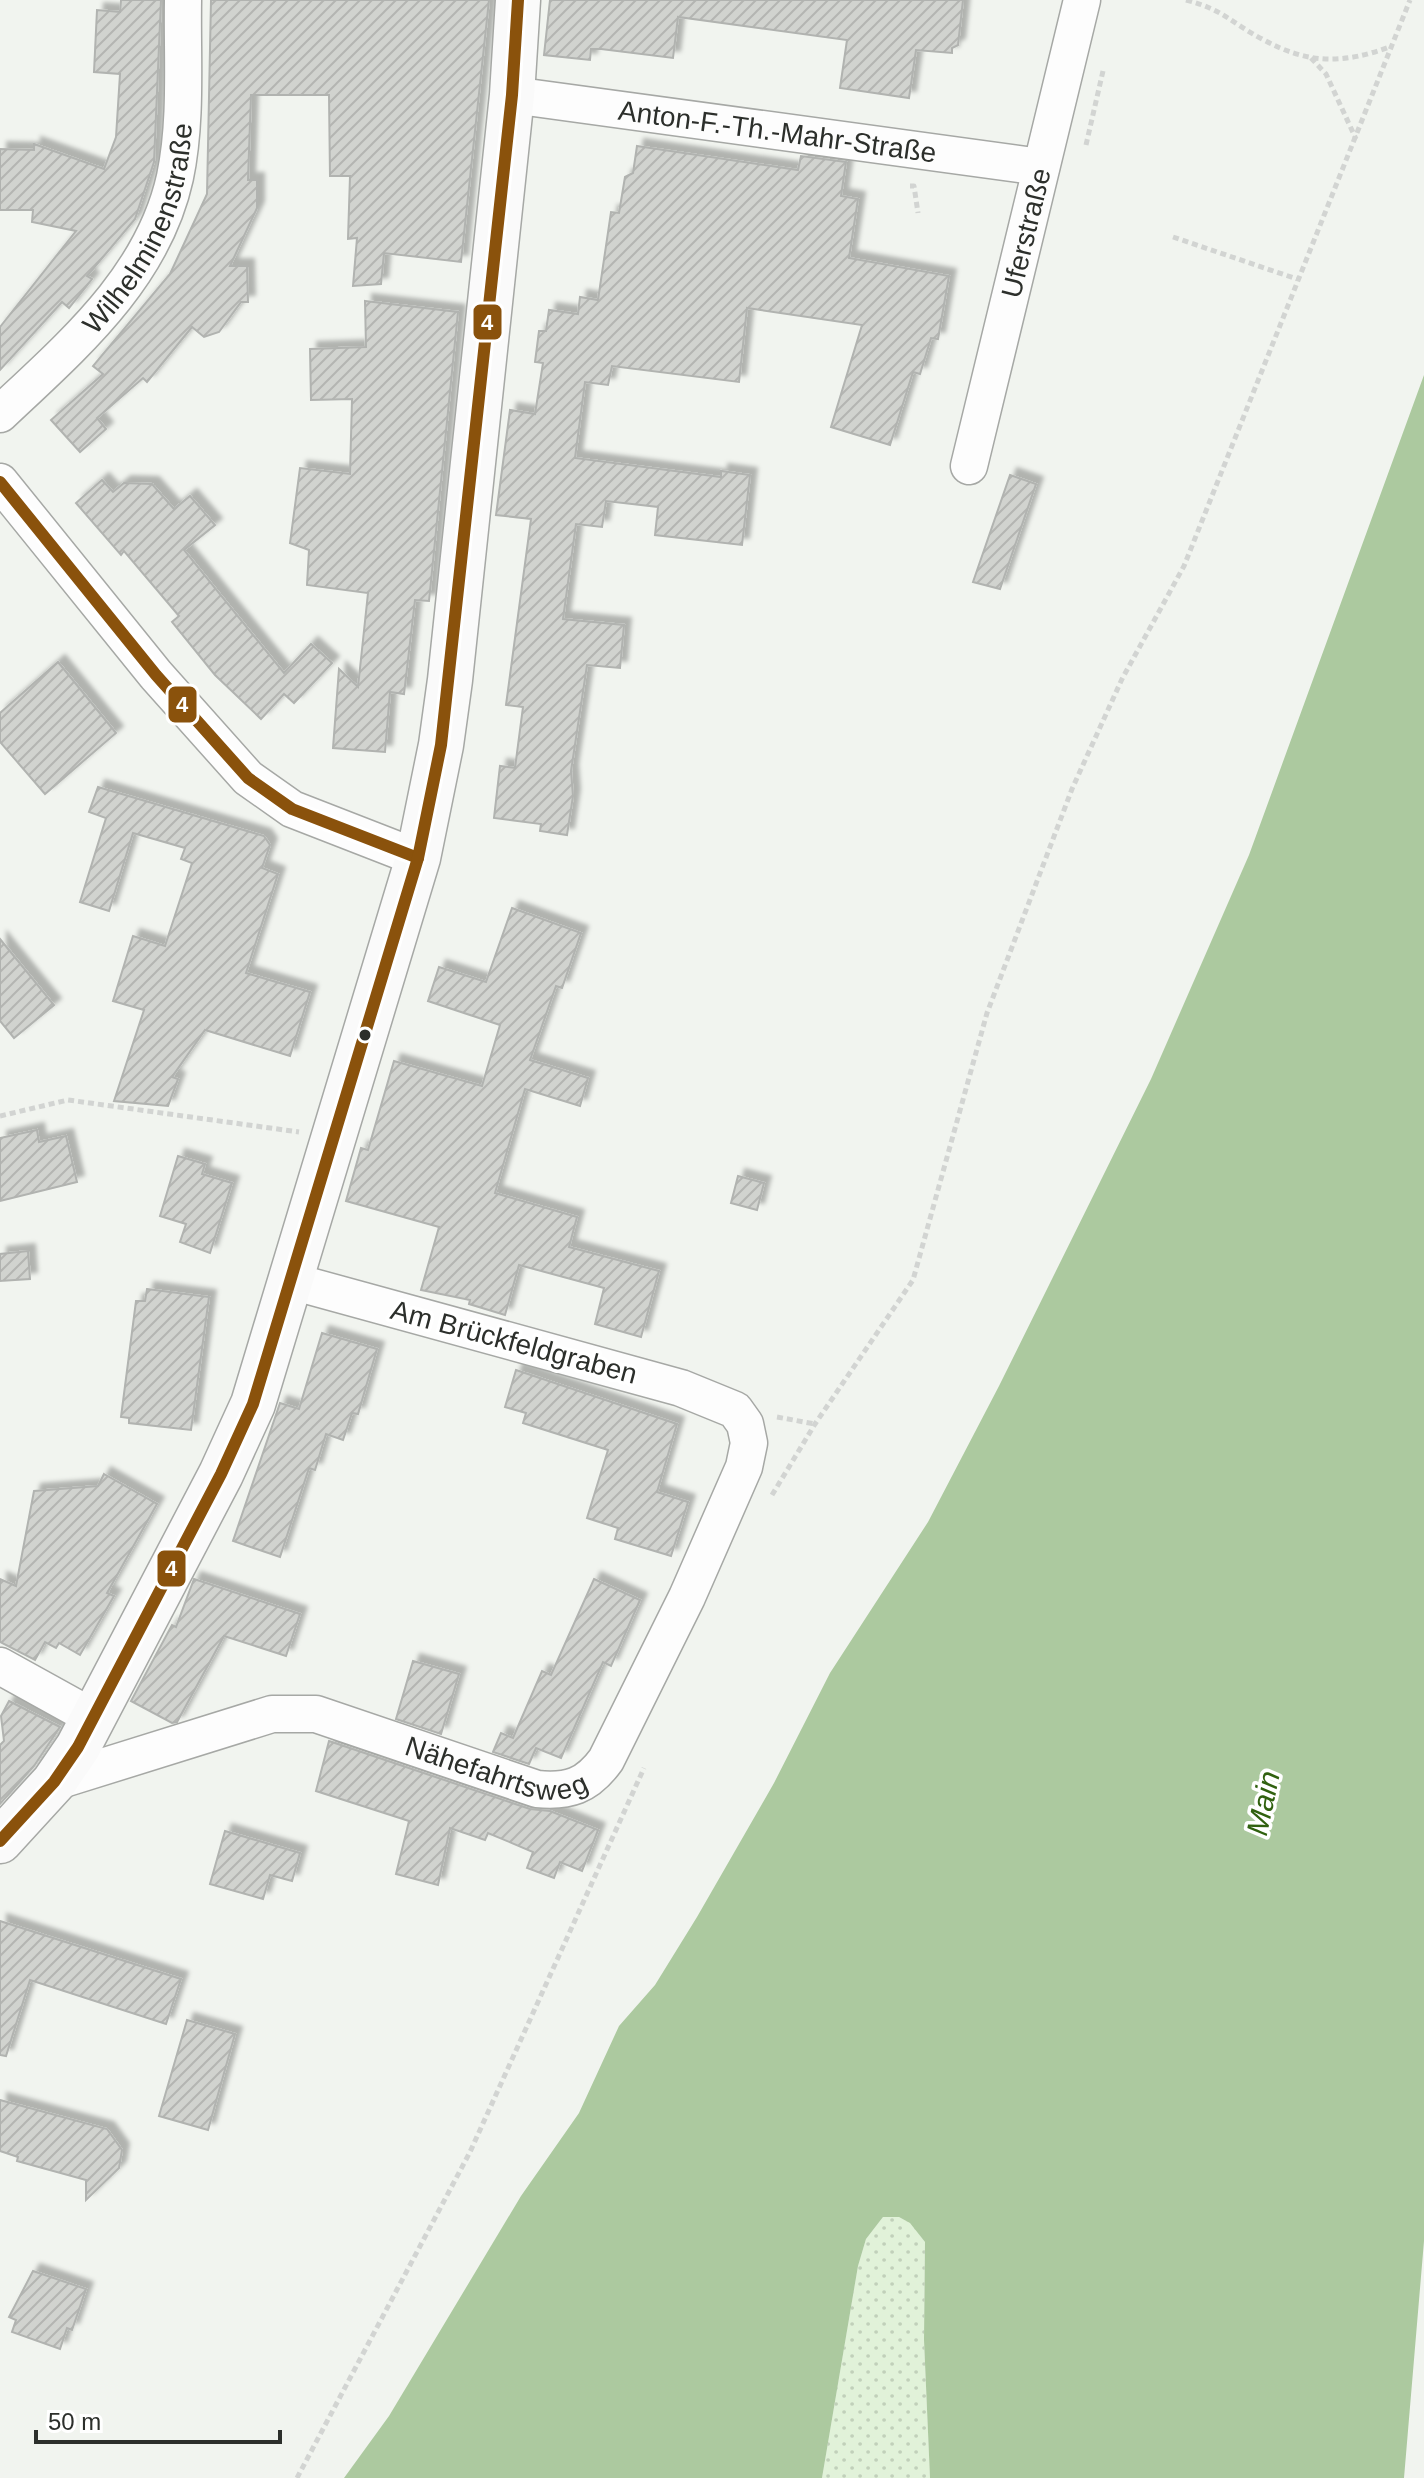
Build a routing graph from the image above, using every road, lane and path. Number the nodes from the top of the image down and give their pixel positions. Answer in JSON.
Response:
{"nodes":[{"id":1,"x":183,"y":0,"type":"edge"},
{"id":2,"x":518,"y":0,"type":"edge"},
{"id":3,"x":1082,"y":0,"type":"edge"},
{"id":4,"x":1186,"y":0,"type":"edge"},
{"id":5,"x":1410,"y":0,"type":"edge"},
{"id":6,"x":1392,"y":46,"type":"junction"},
{"id":7,"x":1310,"y":57,"type":"junction"},
{"id":8,"x":512,"y":95,"type":"junction"},
{"id":9,"x":1356,"y":140,"type":"junction"},
{"id":10,"x":1041,"y":167,"type":"junction"},
{"id":11,"x":914,"y":186,"type":"dead end"},
{"id":12,"x":918,"y":213,"type":"dead end"},
{"id":13,"x":1173,"y":237,"type":"dead end"},
{"id":14,"x":1297,"y":279,"type":"junction"},
{"id":15,"x":0,"y":414,"type":"edge"},
{"id":16,"x":969,"y":466,"type":"dead end"},
{"id":17,"x":0,"y":482,"type":"edge"},
{"id":18,"x":418,"y":858,"type":"junction"},
{"id":19,"x":0,"y":1116,"type":"edge"},
{"id":20,"x":334,"y":1138,"type":"junction"},
{"id":21,"x":291,"y":1281,"type":"junction"},
{"id":22,"x":735,"y":1410,"type":"joint"},
{"id":23,"x":768,"y":1503,"type":"dead end"},
{"id":24,"x":0,"y":1666,"type":"edge"},
{"id":25,"x":94,"y":1718,"type":"junction"},
{"id":26,"x":645,"y":1765,"type":"dead end"},
{"id":27,"x":54,"y":1782,"type":"junction"},
{"id":28,"x":0,"y":1841,"type":"edge"},
{"id":29,"x":297,"y":2478,"type":"edge"}],
"edges":[{"from":1,"to":15,"type":"street","name":"Wilhelminenstraße"},
{"from":2,"to":8,"type":"main road"},
{"from":3,"to":10,"type":"street","name":"Uferstraße"},
{"from":4,"to":7,"type":"path"},
{"from":5,"to":6,"type":"path"},
{"from":6,"to":7,"type":"path"},
{"from":6,"to":9,"type":"path"},
{"from":7,"to":9,"type":"path"},
{"from":8,"to":10,"type":"street","name":"Anton-F.-Th.-Mahr-Straße"},
{"from":8,"to":18,"type":"main road"},
{"from":9,"to":14,"type":"path"},
{"from":10,"to":16,"type":"street","name":"Uferstraße"},
{"from":11,"to":12,"type":"path"},
{"from":13,"to":14,"type":"path"},
{"from":14,"to":23,"type":"path"},
{"from":17,"to":18,"type":"street"},
{"from":18,"to":20,"type":"main road"},
{"from":19,"to":20,"type":"path"},
{"from":20,"to":21,"type":"main road"},
{"from":21,"to":22,"type":"street","name":"Am Brückfeldgraben"},
{"from":21,"to":25,"type":"main road"},
{"from":22,"to":27,"type":"street","name":"Nähefahrtsweg"},
{"from":24,"to":25,"type":"street"},
{"from":25,"to":27,"type":"main road"},
{"from":26,"to":29,"type":"path"},
{"from":27,"to":28,"type":"main road"}]}
